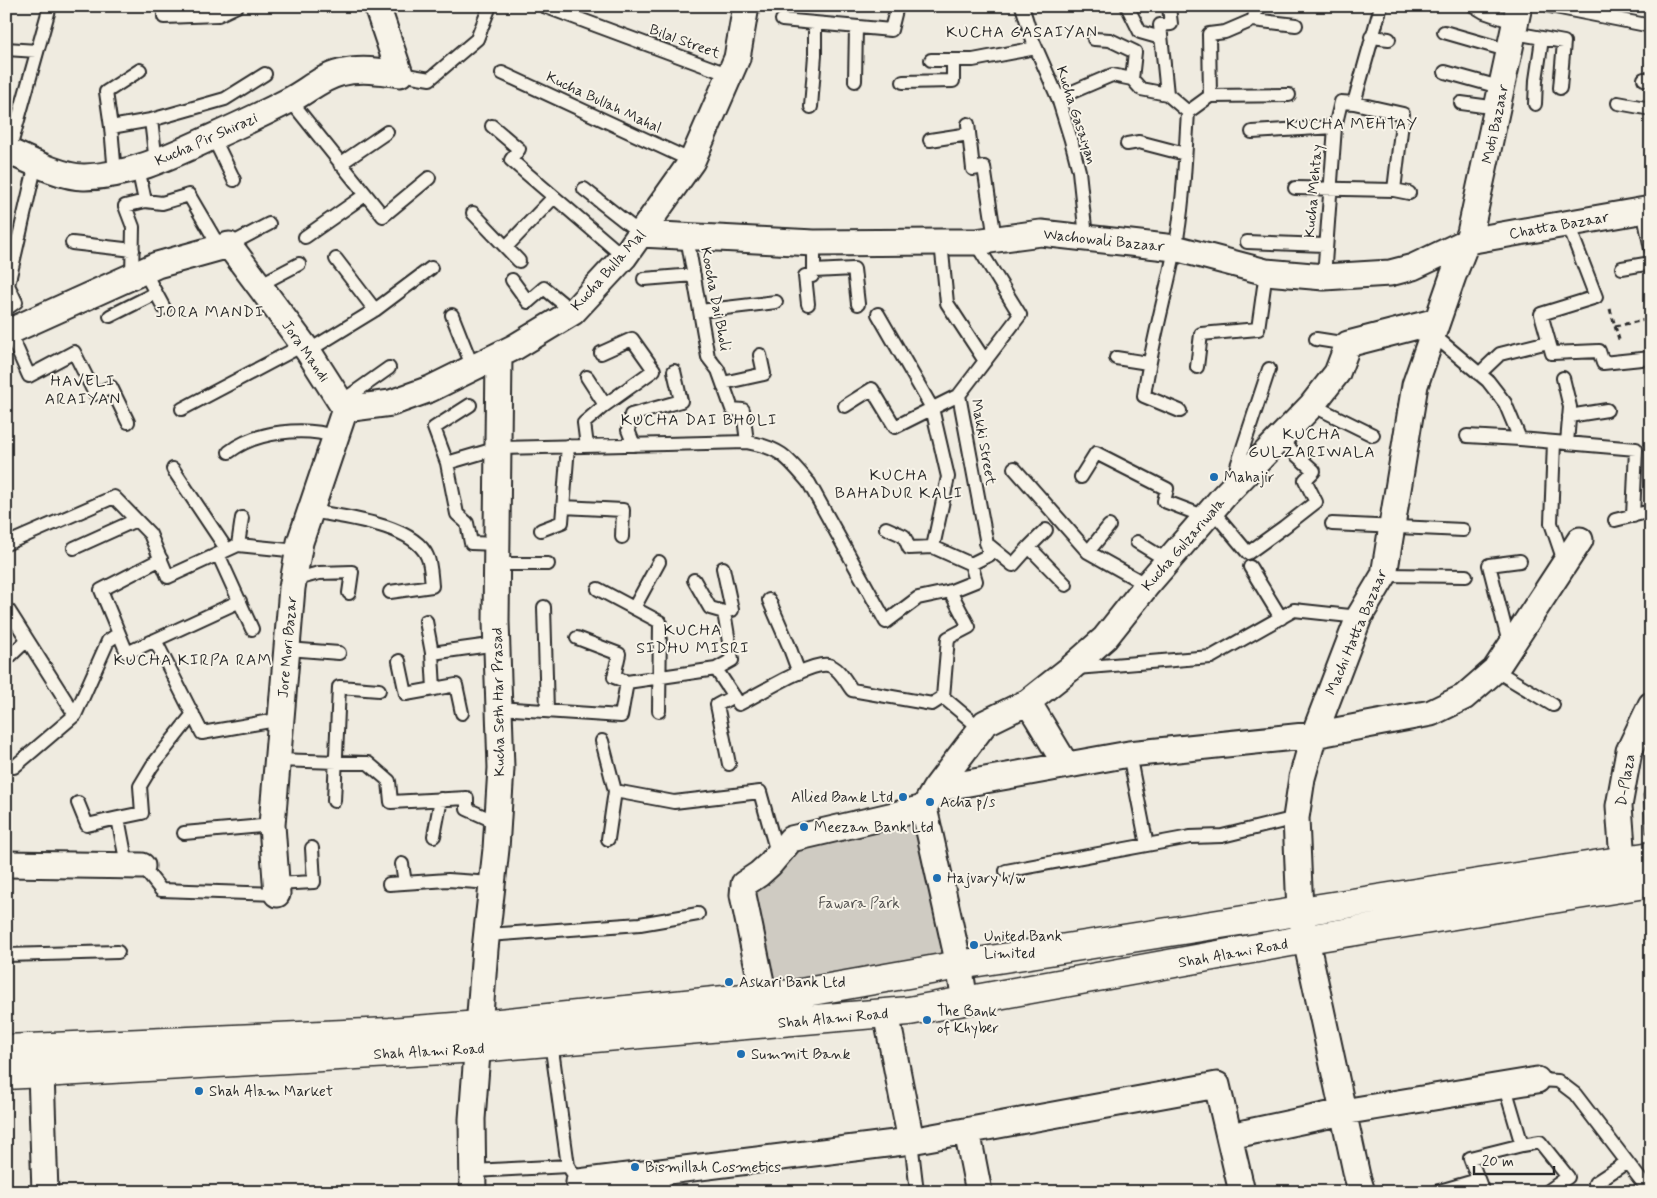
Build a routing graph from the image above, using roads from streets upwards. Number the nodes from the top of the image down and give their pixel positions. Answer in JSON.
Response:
{"nodes":[{"id":1,"x":377,"y":6,"type":"edge"},
{"id":2,"x":746,"y":6,"type":"edge"},
{"id":3,"x":1515,"y":29,"type":"edge"},
{"id":4,"x":8,"y":151,"type":"edge"},
{"id":5,"x":1647,"y":210,"type":"edge"},
{"id":6,"x":641,"y":234,"type":"junction"},
{"id":7,"x":1468,"y":241,"type":"junction"},
{"id":8,"x":7,"y":324,"type":"edge"},
{"id":9,"x":1435,"y":328,"type":"junction"},
{"id":10,"x":499,"y":355,"type":"junction"},
{"id":11,"x":343,"y":405,"type":"junction"},
{"id":12,"x":1580,"y":540,"type":"dead end"},
{"id":13,"x":1028,"y":702,"type":"junction"},
{"id":14,"x":1651,"y":705,"type":"edge"},
{"id":15,"x":1314,"y":735,"type":"junction"},
{"id":16,"x":1066,"y":765,"type":"junction"},
{"id":17,"x":930,"y":798,"type":"junction"},
{"id":18,"x":1651,"y":856,"type":"edge"},
{"id":19,"x":1623,"y":860,"type":"junction"},
{"id":20,"x":6,"y":864,"type":"edge"},
{"id":21,"x":135,"y":866,"type":"road end"},
{"id":22,"x":1651,"y":883,"type":"edge"},
{"id":23,"x":276,"y":889,"type":"road end"},
{"id":24,"x":1300,"y":912,"type":"junction"},
{"id":25,"x":1307,"y":939,"type":"junction"},
{"id":26,"x":959,"y":965,"type":"junction"},
{"id":27,"x":764,"y":996,"type":"junction"},
{"id":28,"x":965,"y":1001,"type":"junction"},
{"id":29,"x":886,"y":1013,"type":"junction"},
{"id":30,"x":770,"y":1024,"type":"junction"},
{"id":31,"x":479,"y":1036,"type":"junction"},
{"id":32,"x":6,"y":1048,"type":"edge"},
{"id":33,"x":41,"y":1073,"type":"junction"},
{"id":34,"x":6,"y":1075,"type":"edge"},
{"id":35,"x":1537,"y":1080,"type":"road end"},
{"id":36,"x":1343,"y":1112,"type":"junction"},
{"id":37,"x":967,"y":1131,"type":"junction"},
{"id":38,"x":1230,"y":1136,"type":"junction"},
{"id":39,"x":911,"y":1141,"type":"junction"},
{"id":40,"x":581,"y":1180,"type":"edge"},
{"id":41,"x":473,"y":1182,"type":"edge"},
{"id":42,"x":662,"y":1182,"type":"edge"},
{"id":43,"x":45,"y":1192,"type":"edge"},
{"id":44,"x":979,"y":1192,"type":"edge"},
{"id":45,"x":1242,"y":1192,"type":"edge"},
{"id":46,"x":1362,"y":1192,"type":"edge"}],
"edges":[{"from":1,"to":4,"type":"street","name":"Kucha Pir Shirazi"},
{"from":2,"to":6,"type":"street","name":"Kucha Bulla Mal"},
{"from":3,"to":7,"type":"street","name":"Moti Bazaar"},
{"from":5,"to":7,"type":"street","name":"Chatta Bazaar"},
{"from":6,"to":7,"type":"street","name":"Wachowali Bazaar"},
{"from":6,"to":10,"type":"street","name":"Kucha Bulla Mal"},
{"from":7,"to":9,"type":"street","name":"Machi Hatta Bazaar"},
{"from":8,"to":11,"type":"street","name":"Jora Mandi"},
{"from":9,"to":13,"type":"street","name":"Kucha Gulzariwala"},
{"from":9,"to":15,"type":"street","name":"Machi Hatta Bazaar"},
{"from":10,"to":11,"type":"street","name":"Kucha Bulla Mal"},
{"from":10,"to":31,"type":"street","name":"Kucha Seth Har Prasad"},
{"from":11,"to":23,"type":"street","name":"Jore Mori Bazar"},
{"from":12,"to":15,"type":"street"},
{"from":13,"to":16,"type":"street"},
{"from":13,"to":17,"type":"street","name":"Kucha Gulzariwala"},
{"from":14,"to":19,"type":"street","name":"D-Plaza"},
{"from":15,"to":16,"type":"street"},
{"from":15,"to":24,"type":"street","name":"Machi Hatta Bazaar"},
{"from":16,"to":17,"type":"street"},
{"from":17,"to":26,"type":"street"},
{"from":17,"to":27,"type":"street"},
{"from":18,"to":19,"type":"street","name":"Shah Alami Road"},
{"from":19,"to":24,"type":"street","name":"Shah Alami Road"},
{"from":20,"to":21,"type":"street"},
{"from":22,"to":25,"type":"street","name":"Shah Alami Road"},
{"from":24,"to":25,"type":"street","name":"Machi Hatta Bazaar"},
{"from":24,"to":26,"type":"street","name":"Shah Alami Road"},
{"from":25,"to":28,"type":"street","name":"Shah Alami Road"},
{"from":25,"to":36,"type":"street","name":"Machi Hatta Bazaar"},
{"from":26,"to":27,"type":"street","name":"Shah Alami Road"},
{"from":26,"to":28,"type":"street"},
{"from":27,"to":30,"type":"street"},
{"from":27,"to":31,"type":"street","name":"Shah Alami Road"},
{"from":28,"to":29,"type":"street","name":"Shah Alami Road"},
{"from":29,"to":30,"type":"street","name":"Shah Alami Road"},
{"from":29,"to":39,"type":"street"},
{"from":30,"to":31,"type":"street","name":"Shah Alami Road"},
{"from":31,"to":32,"type":"street","name":"Shah Alami Road"},
{"from":31,"to":33,"type":"street","name":"Shah Alami Road"},
{"from":31,"to":41,"type":"street","name":"Kucha Seth Har Prasad"},
{"from":33,"to":34,"type":"street","name":"Shah Alami Road"},
{"from":33,"to":43,"type":"street"},
{"from":35,"to":36,"type":"street"},
{"from":36,"to":38,"type":"street"},
{"from":36,"to":46,"type":"street","name":"Machi Hatta Bazaar"},
{"from":37,"to":38,"type":"street"},
{"from":37,"to":39,"type":"street"},
{"from":37,"to":44,"type":"street"},
{"from":38,"to":45,"type":"street"},
{"from":39,"to":42,"type":"street"},
{"from":40,"to":42,"type":"street"}]}
